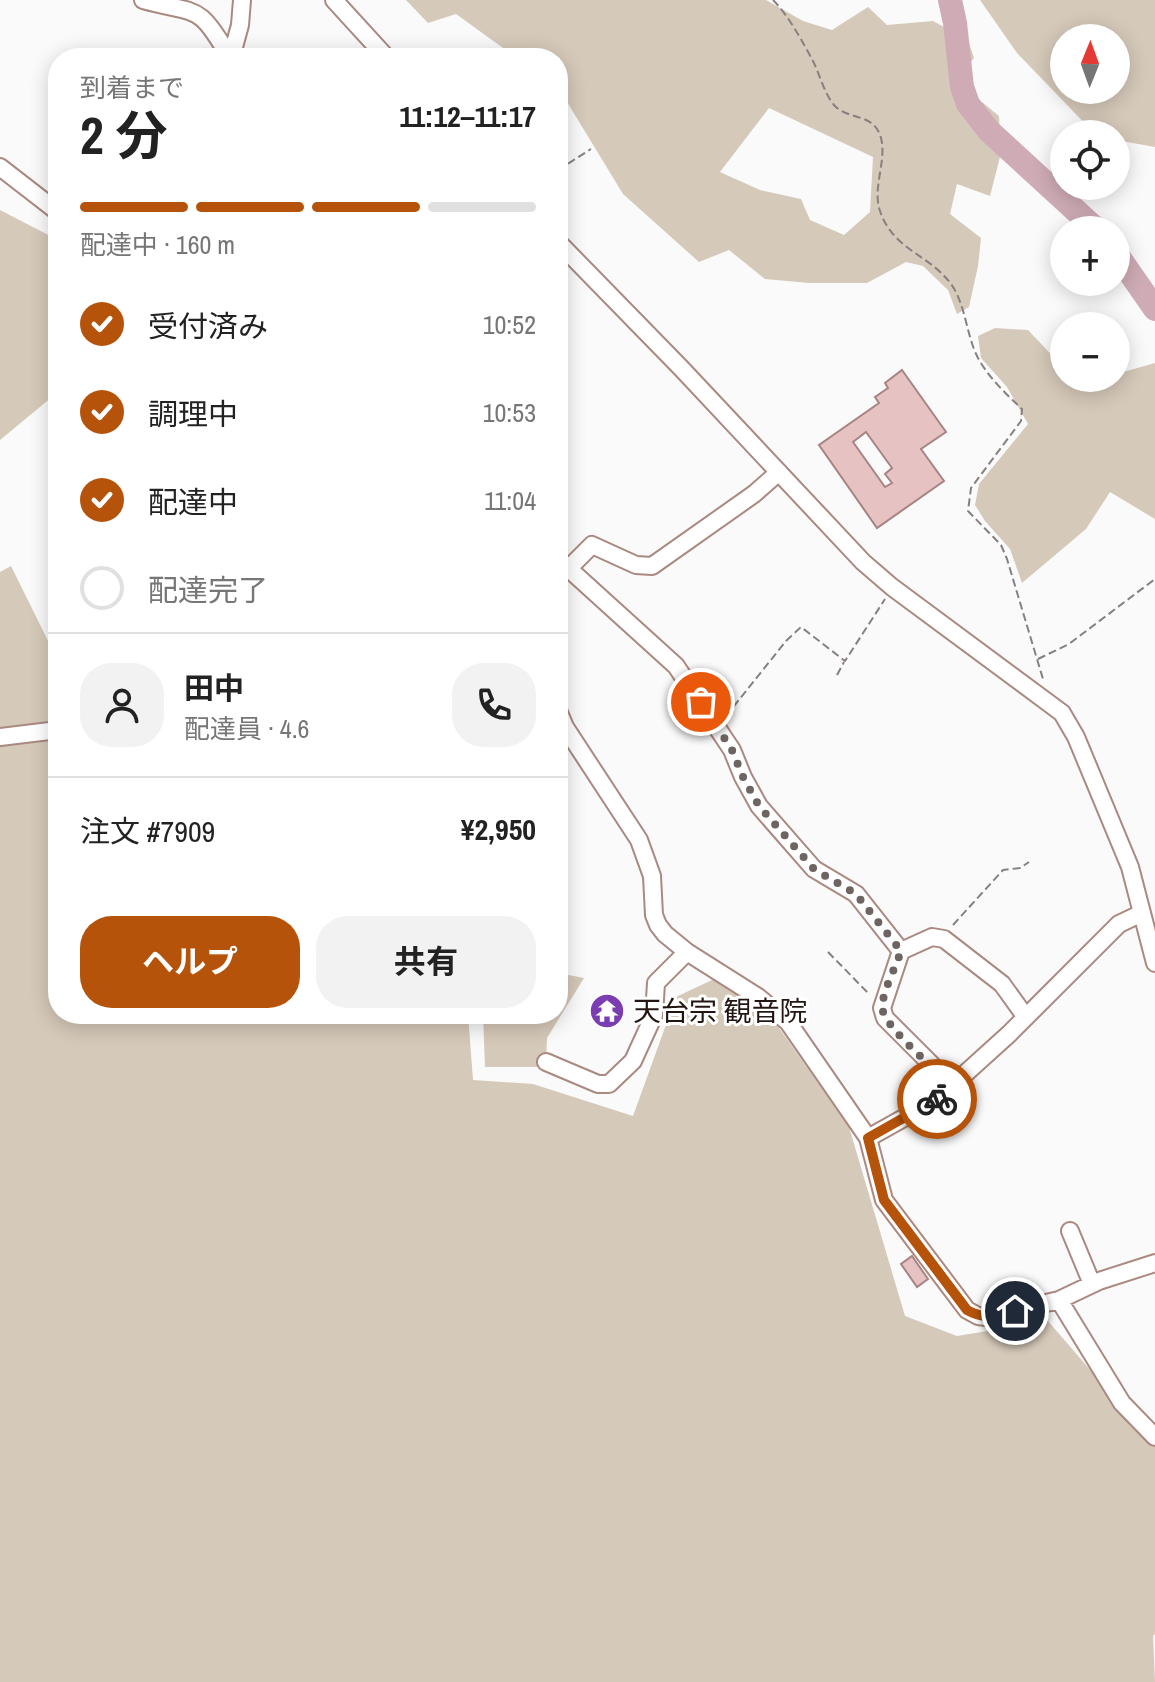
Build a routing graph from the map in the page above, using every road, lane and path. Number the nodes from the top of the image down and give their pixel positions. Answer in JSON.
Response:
{"nodes":[{"id":1,"x":143,"y":0,"type":"edge"},
{"id":2,"x":242,"y":0,"type":"edge"},
{"id":3,"x":334,"y":0,"type":"edge"},
{"id":4,"x":773,"y":0,"type":"edge"},
{"id":5,"x":225,"y":48,"type":"edge"},
{"id":6,"x":234,"y":48,"type":"edge"},
{"id":7,"x":378,"y":48,"type":"edge"},
{"id":8,"x":591,"y":149,"type":"dead end"},
{"id":9,"x":568,"y":164,"type":"edge"},
{"id":10,"x":0,"y":167,"type":"edge"},
{"id":11,"x":48,"y":205,"type":"edge"},
{"id":12,"x":568,"y":252,"type":"edge"},
{"id":13,"x":779,"y":472,"type":"junction"},
{"id":14,"x":568,"y":560,"type":"edge"},
{"id":15,"x":568,"y":568,"type":"edge"},
{"id":16,"x":1155,"y":579,"type":"edge"},
{"id":17,"x":892,"y":587,"type":"junction"},
{"id":18,"x":1037,"y":660,"type":"junction"},
{"id":19,"x":845,"y":661,"type":"junction"},
{"id":20,"x":837,"y":675,"type":"dead end"},
{"id":21,"x":1050,"y":703,"type":"junction"},
{"id":22,"x":717,"y":727,"type":"junction"},
{"id":23,"x":48,"y":731,"type":"edge"},
{"id":24,"x":568,"y":732,"type":"edge"},
{"id":25,"x":0,"y":737,"type":"edge"},
{"id":26,"x":1029,"y":862,"type":"dead end"},
{"id":27,"x":1142,"y":913,"type":"junction"},
{"id":28,"x":944,"y":939,"type":"junction"},
{"id":29,"x":901,"y":951,"type":"junction"},
{"id":30,"x":687,"y":952,"type":"junction"},
{"id":31,"x":828,"y":952,"type":"dead end"},
{"id":32,"x":1155,"y":963,"type":"edge"},
{"id":33,"x":882,"y":1008,"type":"junction"},
{"id":34,"x":1025,"y":1016,"type":"junction"},
{"id":35,"x":546,"y":1062,"type":"dead end"},
{"id":36,"x":952,"y":1085,"type":"junction"},
{"id":37,"x":868,"y":1138,"type":"junction"},
{"id":38,"x":1070,"y":1231,"type":"dead end"},
{"id":39,"x":1155,"y":1263,"type":"edge"},
{"id":40,"x":1092,"y":1284,"type":"junction"},
{"id":41,"x":1059,"y":1300,"type":"junction"},
{"id":42,"x":1155,"y":1437,"type":"edge"}],
"edges":[{"from":1,"to":5,"type":"street"},
{"from":2,"to":6,"type":"street"},
{"from":3,"to":7,"type":"street"},
{"from":4,"to":18,"type":"path"},
{"from":8,"to":9,"type":"path"},
{"from":10,"to":11,"type":"street"},
{"from":12,"to":13,"type":"street"},
{"from":13,"to":14,"type":"street"},
{"from":13,"to":17,"type":"street"},
{"from":15,"to":22,"type":"street"},
{"from":16,"to":18,"type":"path"},
{"from":17,"to":19,"type":"path"},
{"from":17,"to":21,"type":"street"},
{"from":18,"to":21,"type":"path"},
{"from":19,"to":20,"type":"path"},
{"from":19,"to":22,"type":"path"},
{"from":21,"to":27,"type":"street"},
{"from":22,"to":29,"type":"street"},
{"from":23,"to":25,"type":"street"},
{"from":24,"to":30,"type":"street"},
{"from":26,"to":28,"type":"path"},
{"from":27,"to":32,"type":"street"},
{"from":27,"to":34,"type":"street"},
{"from":28,"to":29,"type":"street"},
{"from":28,"to":34,"type":"street"},
{"from":29,"to":33,"type":"street"},
{"from":30,"to":35,"type":"street"},
{"from":30,"to":37,"type":"street"},
{"from":31,"to":33,"type":"path"},
{"from":33,"to":36,"type":"street"},
{"from":34,"to":36,"type":"street"},
{"from":36,"to":37,"type":"street"},
{"from":37,"to":41,"type":"street"},
{"from":38,"to":40,"type":"street"},
{"from":39,"to":40,"type":"street"},
{"from":40,"to":41,"type":"street"},
{"from":41,"to":42,"type":"street"}]}
